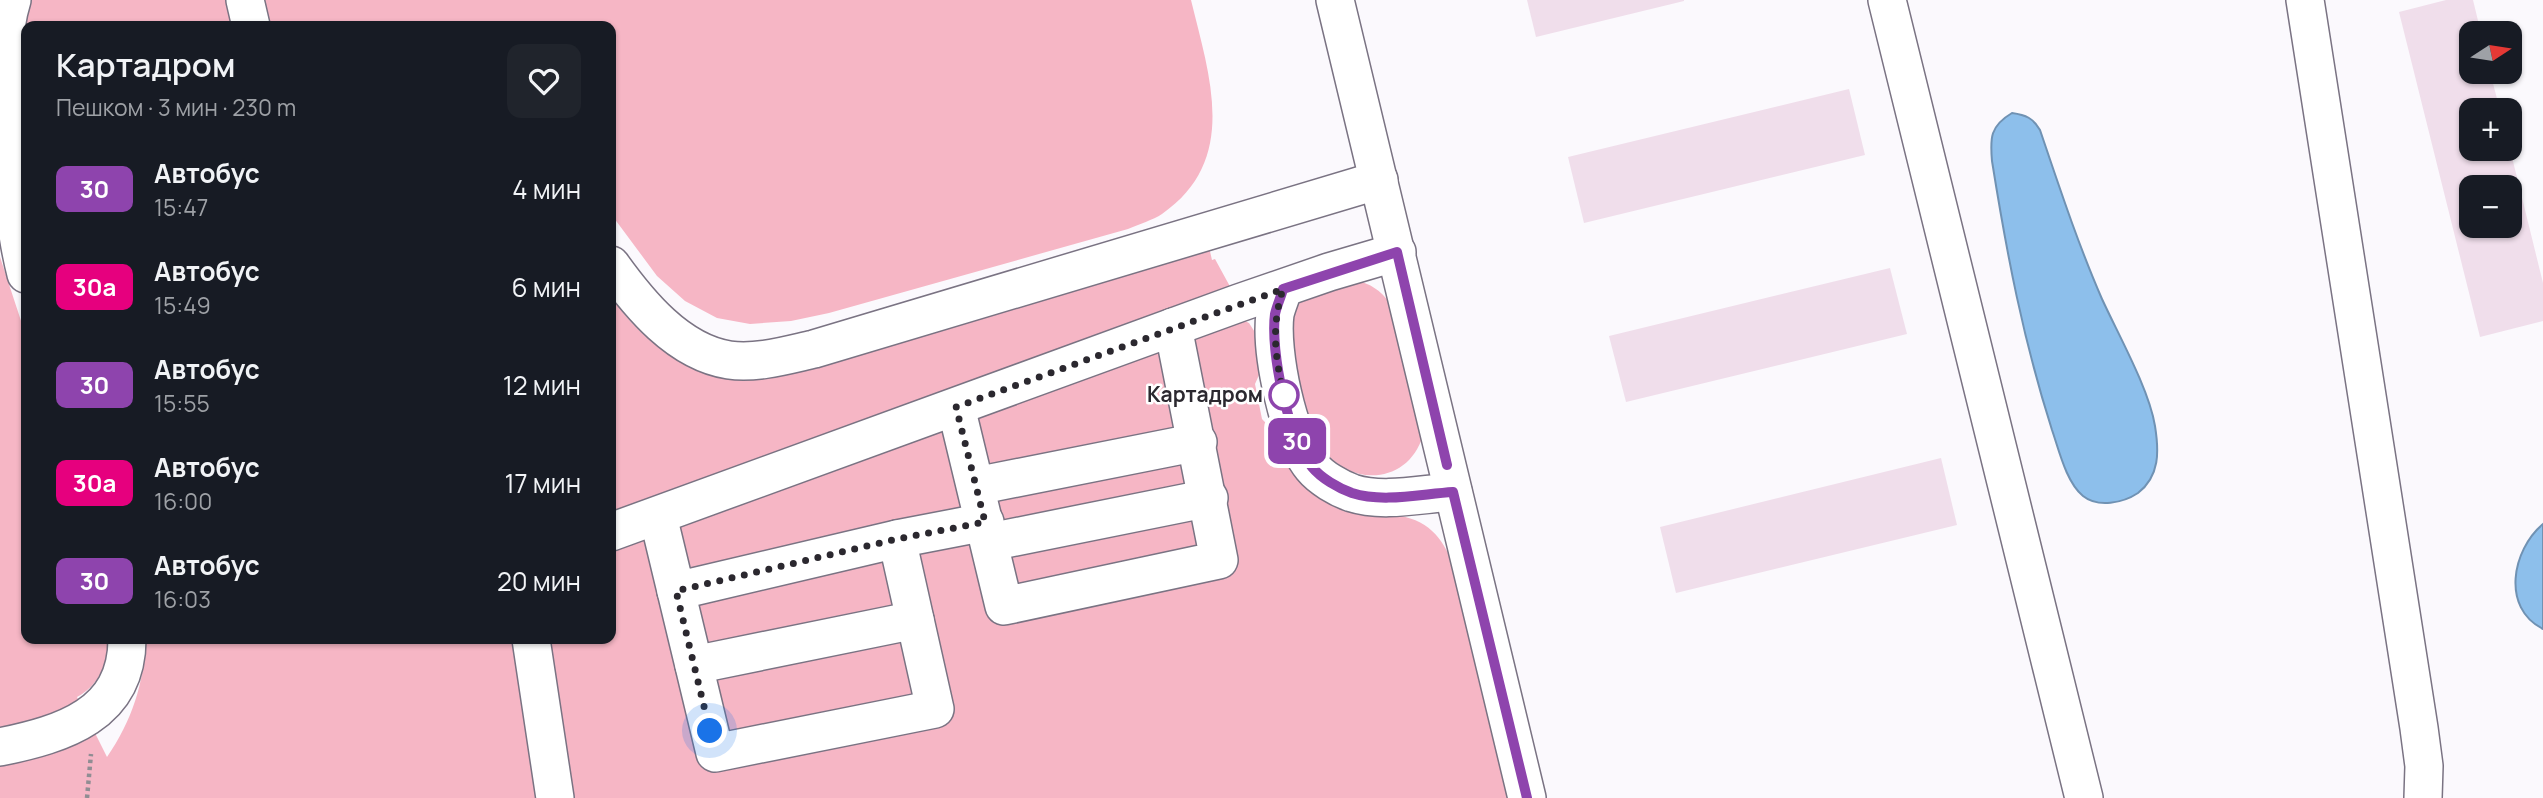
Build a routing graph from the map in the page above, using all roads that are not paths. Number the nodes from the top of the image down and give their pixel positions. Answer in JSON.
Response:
{"nodes":[{"id":1,"x":12,"y":0,"type":"edge"},
{"id":2,"x":245,"y":0,"type":"edge"},
{"id":3,"x":1335,"y":0,"type":"edge"},
{"id":4,"x":1887,"y":0,"type":"edge"},
{"id":5,"x":2305,"y":0,"type":"edge"},
{"id":6,"x":250,"y":21,"type":"edge"},
{"id":7,"x":1379,"y":180,"type":"junction"},
{"id":8,"x":1397,"y":252,"type":"junction"},
{"id":9,"x":21,"y":255,"type":"edge"},
{"id":10,"x":616,"y":271,"type":"edge"},
{"id":11,"x":1283,"y":289,"type":"junction"},
{"id":12,"x":1173,"y":327,"type":"junction"},
{"id":13,"x":956,"y":407,"type":"junction"},
{"id":14,"x":1198,"y":442,"type":"junction"},
{"id":15,"x":976,"y":486,"type":"junction"},
{"id":16,"x":1453,"y":492,"type":"junction"},
{"id":17,"x":1209,"y":498,"type":"junction"},
{"id":18,"x":658,"y":516,"type":"junction"},
{"id":19,"x":616,"y":530,"type":"edge"},
{"id":20,"x":987,"y":532,"type":"junction"},
{"id":21,"x":897,"y":539,"type":"junction"},
{"id":22,"x":676,"y":591,"type":"junction"},
{"id":23,"x":915,"y":620,"type":"junction"},
{"id":24,"x":127,"y":644,"type":"edge"},
{"id":25,"x":532,"y":644,"type":"edge"},
{"id":26,"x":694,"y":665,"type":"junction"},
{"id":27,"x":0,"y":747,"type":"edge"},
{"id":28,"x":555,"y":798,"type":"edge"},
{"id":29,"x":1527,"y":798,"type":"edge"},
{"id":30,"x":2084,"y":798,"type":"edge"},
{"id":31,"x":2423,"y":798,"type":"edge"}],
"edges":[{"from":1,"to":9,"type":"street"},
{"from":2,"to":6,"type":"street"},
{"from":3,"to":7,"type":"street"},
{"from":4,"to":30,"type":"street"},
{"from":5,"to":31,"type":"street"},
{"from":7,"to":8,"type":"street"},
{"from":7,"to":10,"type":"street"},
{"from":8,"to":11,"type":"street"},
{"from":8,"to":16,"type":"street"},
{"from":11,"to":12,"type":"street"},
{"from":11,"to":16,"type":"street"},
{"from":12,"to":13,"type":"street"},
{"from":12,"to":14,"type":"street"},
{"from":13,"to":15,"type":"street"},
{"from":13,"to":18,"type":"street"},
{"from":14,"to":15,"type":"street"},
{"from":14,"to":17,"type":"street"},
{"from":15,"to":20,"type":"street"},
{"from":16,"to":29,"type":"street"},
{"from":17,"to":20,"type":"street"},
{"from":17,"to":20,"type":"street"},
{"from":18,"to":19,"type":"street"},
{"from":18,"to":22,"type":"street"},
{"from":20,"to":21,"type":"street"},
{"from":21,"to":22,"type":"street"},
{"from":21,"to":23,"type":"street"},
{"from":22,"to":26,"type":"street"},
{"from":23,"to":26,"type":"street"},
{"from":23,"to":26,"type":"street"},
{"from":24,"to":27,"type":"street"},
{"from":25,"to":28,"type":"street"}]}
